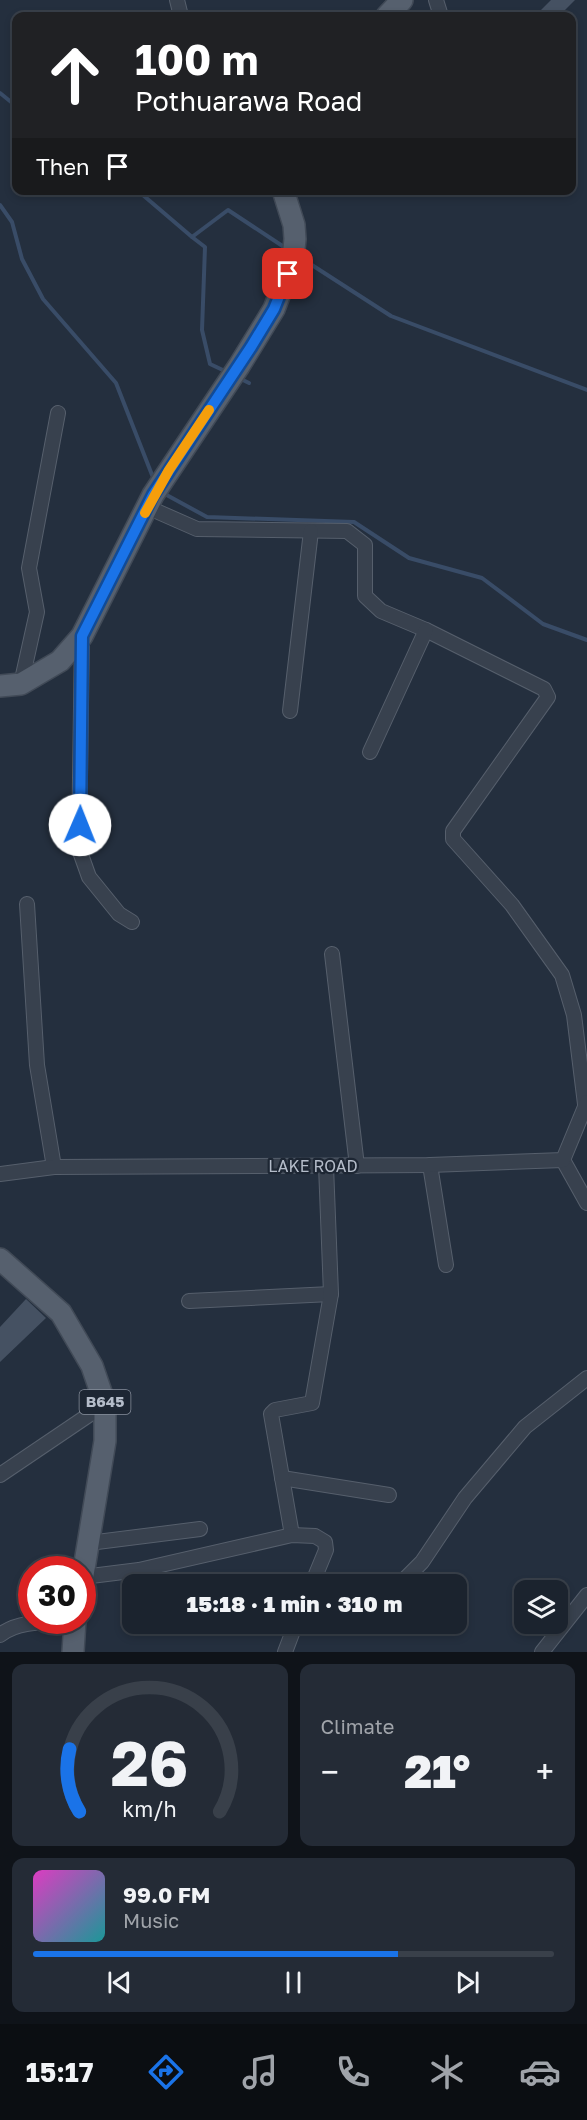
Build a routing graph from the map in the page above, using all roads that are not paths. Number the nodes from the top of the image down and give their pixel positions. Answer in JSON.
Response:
{"nodes":[{"id":1,"x":402,"y":0,"type":"edge"},
{"id":2,"x":391,"y":12,"type":"edge"},
{"id":3,"x":285,"y":195,"type":"edge"},
{"id":4,"x":58,"y":413,"type":"dead end"},
{"id":5,"x":150,"y":501,"type":"junction"},
{"id":6,"x":311,"y":531,"type":"junction"},
{"id":7,"x":426,"y":630,"type":"junction"},
{"id":8,"x":82,"y":636,"type":"junction"},
{"id":9,"x":10,"y":685,"type":"edge"},
{"id":10,"x":290,"y":711,"type":"dead end"},
{"id":11,"x":370,"y":752,"type":"dead end"},
{"id":12,"x":27,"y":904,"type":"dead end"},
{"id":13,"x":132,"y":922,"type":"dead end"},
{"id":14,"x":332,"y":954,"type":"dead end"},
{"id":15,"x":586,"y":1103,"type":"edge"},
{"id":16,"x":563,"y":1160,"type":"junction"},
{"id":17,"x":430,"y":1165,"type":"junction"},
{"id":18,"x":326,"y":1166,"type":"junction"},
{"id":19,"x":357,"y":1166,"type":"junction"},
{"id":20,"x":54,"y":1167,"type":"junction"},
{"id":21,"x":0,"y":1174,"type":"edge"},
{"id":22,"x":587,"y":1203,"type":"edge"},
{"id":23,"x":0,"y":1259,"type":"edge"},
{"id":24,"x":446,"y":1265,"type":"dead end"},
{"id":25,"x":331,"y":1294,"type":"junction"},
{"id":26,"x":189,"y":1301,"type":"dead end"},
{"id":27,"x":587,"y":1378,"type":"edge"},
{"id":28,"x":105,"y":1404,"type":"junction"},
{"id":29,"x":0,"y":1475,"type":"edge"},
{"id":30,"x":282,"y":1478,"type":"junction"},
{"id":31,"x":389,"y":1496,"type":"dead end"},
{"id":32,"x":200,"y":1529,"type":"dead end"},
{"id":33,"x":292,"y":1535,"type":"junction"},
{"id":34,"x":89,"y":1543,"type":"junction"},
{"id":35,"x":87,"y":1556,"type":"edge"},
{"id":36,"x":316,"y":1574,"type":"edge"},
{"id":37,"x":410,"y":1574,"type":"edge"},
{"id":38,"x":96,"y":1577,"type":"edge"},
{"id":39,"x":587,"y":1595,"type":"edge"},
{"id":40,"x":18,"y":1626,"type":"edge"},
{"id":41,"x":73,"y":1634,"type":"edge"},
{"id":42,"x":292,"y":1634,"type":"edge"},
{"id":43,"x":0,"y":1635,"type":"edge"},
{"id":44,"x":72,"y":1652,"type":"edge"},
{"id":45,"x":285,"y":1652,"type":"edge"},
{"id":46,"x":542,"y":1652,"type":"edge"}],
"edges":[{"from":1,"to":2,"type":"main road"},
{"from":3,"to":5,"type":"main road"},
{"from":4,"to":9,"type":"street"},
{"from":5,"to":6,"type":"street"},
{"from":5,"to":8,"type":"main road"},
{"from":6,"to":7,"type":"street"},
{"from":6,"to":10,"type":"street"},
{"from":7,"to":11,"type":"street"},
{"from":7,"to":15,"type":"street"},
{"from":8,"to":9,"type":"main road"},
{"from":8,"to":13,"type":"street"},
{"from":12,"to":20,"type":"street"},
{"from":14,"to":19,"type":"street"},
{"from":15,"to":16,"type":"street"},
{"from":16,"to":17,"type":"street","name":"LAKE ROAD"},
{"from":16,"to":22,"type":"street"},
{"from":17,"to":19,"type":"street","name":"LAKE ROAD"},
{"from":17,"to":24,"type":"street"},
{"from":18,"to":19,"type":"street","name":"LAKE ROAD"},
{"from":18,"to":20,"type":"street","name":"LAKE ROAD"},
{"from":18,"to":25,"type":"street"},
{"from":20,"to":21,"type":"street","name":"LAKE ROAD"},
{"from":23,"to":28,"type":"main road","number":"B645"},
{"from":25,"to":26,"type":"street"},
{"from":25,"to":30,"type":"street"},
{"from":27,"to":37,"type":"street"},
{"from":28,"to":29,"type":"street"},
{"from":28,"to":34,"type":"main road","number":"B645"},
{"from":30,"to":31,"type":"street"},
{"from":30,"to":33,"type":"street"},
{"from":32,"to":34,"type":"street"},
{"from":33,"to":36,"type":"street"},
{"from":33,"to":38,"type":"street"},
{"from":34,"to":35,"type":"main road","number":"B645"},
{"from":39,"to":46,"type":"street"},
{"from":40,"to":43,"type":"street"},
{"from":41,"to":44,"type":"main road"},
{"from":42,"to":45,"type":"street"}]}
